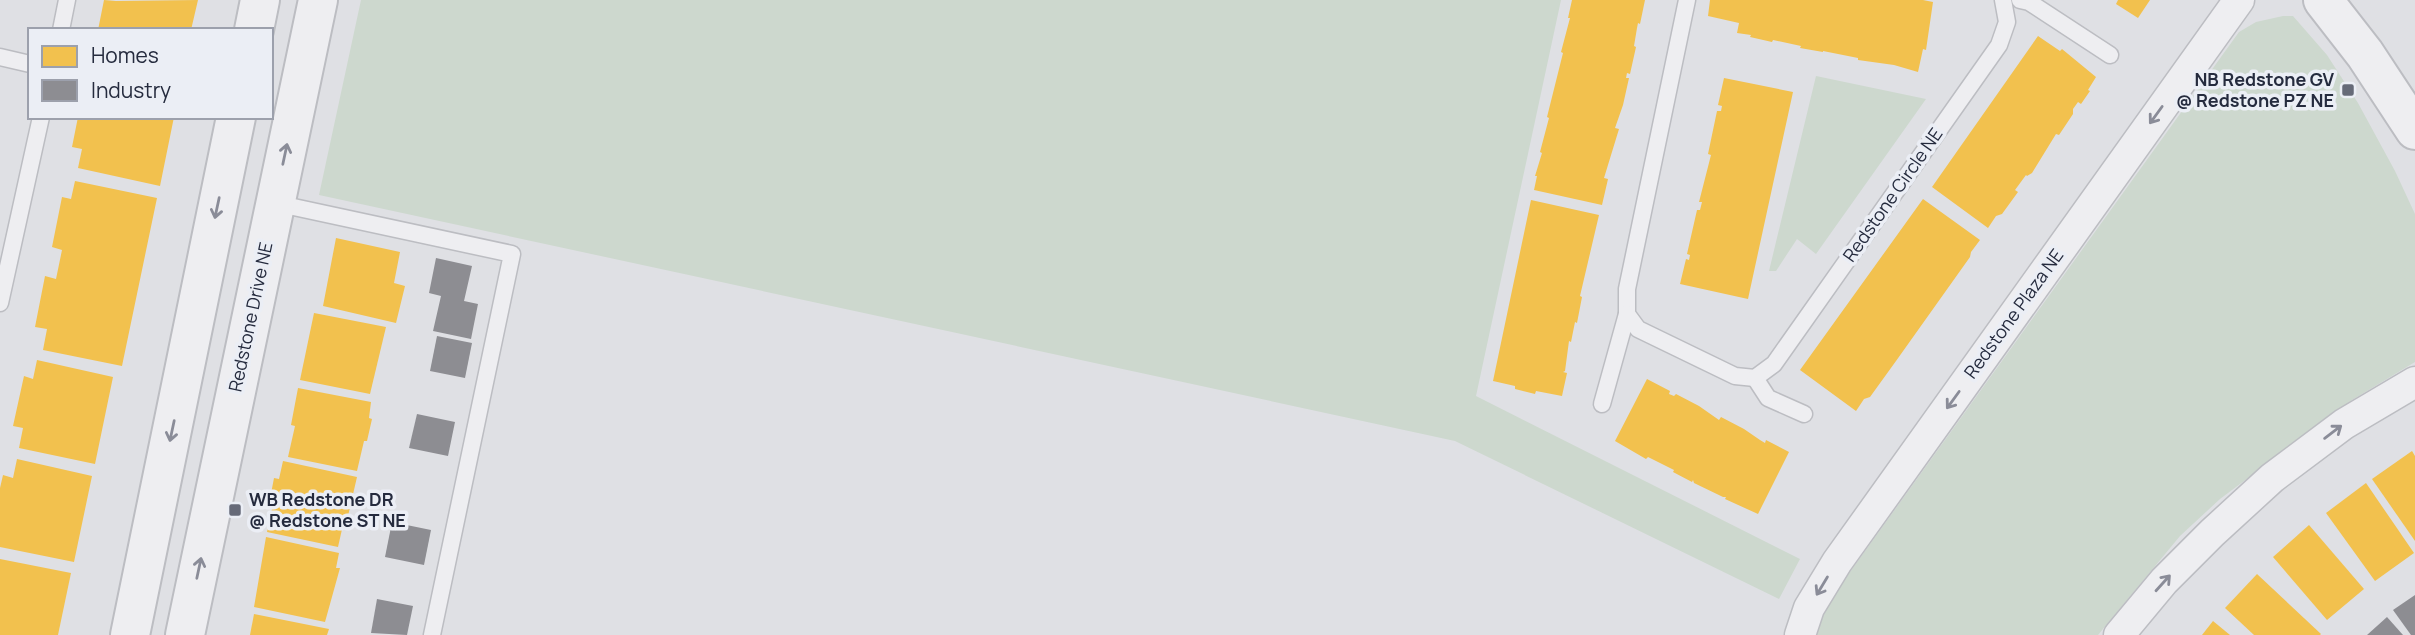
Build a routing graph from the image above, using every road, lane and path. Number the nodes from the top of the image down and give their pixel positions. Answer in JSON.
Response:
{"nodes":[{"id":1,"x":67,"y":0,"type":"edge"},
{"id":2,"x":260,"y":0,"type":"edge"},
{"id":3,"x":318,"y":0,"type":"edge"},
{"id":4,"x":1687,"y":0,"type":"edge"},
{"id":5,"x":2003,"y":0,"type":"edge"},
{"id":6,"x":2020,"y":0,"type":"edge"},
{"id":7,"x":2239,"y":0,"type":"edge"},
{"id":8,"x":2323,"y":0,"type":"edge"},
{"id":9,"x":61,"y":28,"type":"edge"},
{"id":10,"x":254,"y":28,"type":"edge"},
{"id":11,"x":2110,"y":55,"type":"dead end"},
{"id":12,"x":0,"y":57,"type":"edge"},
{"id":13,"x":28,"y":64,"type":"edge"},
{"id":14,"x":41,"y":119,"type":"edge"},
{"id":15,"x":236,"y":119,"type":"edge"},
{"id":16,"x":2415,"y":130,"type":"edge"},
{"id":17,"x":275,"y":203,"type":"junction"},
{"id":18,"x":0,"y":303,"type":"edge"},
{"id":19,"x":1627,"y":314,"type":"junction"},
{"id":20,"x":1755,"y":377,"type":"junction"},
{"id":21,"x":2415,"y":382,"type":"edge"},
{"id":22,"x":1602,"y":404,"type":"dead end"},
{"id":23,"x":1804,"y":414,"type":"dead end"},
{"id":24,"x":130,"y":635,"type":"edge"},
{"id":25,"x":185,"y":635,"type":"edge"},
{"id":26,"x":432,"y":635,"type":"edge"},
{"id":27,"x":1800,"y":635,"type":"edge"},
{"id":28,"x":2119,"y":635,"type":"edge"}],
"edges":[{"from":1,"to":9,"type":"lane"},
{"from":2,"to":10,"type":"street"},
{"from":17,"to":3,"type":"street","name":"Redstone Drive NE","one_way":true},
{"from":4,"to":19,"type":"lane"},
{"from":5,"to":20,"type":"lane","name":"Redstone Circle NE"},
{"from":6,"to":11,"type":"lane"},
{"from":7,"to":27,"type":"street","name":"Redstone Plaza NE","one_way":true},
{"from":8,"to":16,"type":"street"},
{"from":12,"to":13,"type":"lane"},
{"from":14,"to":18,"type":"lane"},
{"from":15,"to":24,"type":"street","one_way":true},
{"from":25,"to":17,"type":"street","name":"Redstone Drive NE","one_way":true},
{"from":17,"to":26,"type":"lane"},
{"from":19,"to":20,"type":"lane"},
{"from":19,"to":22,"type":"lane"},
{"from":20,"to":23,"type":"lane"},
{"from":28,"to":21,"type":"street","one_way":true}]}
